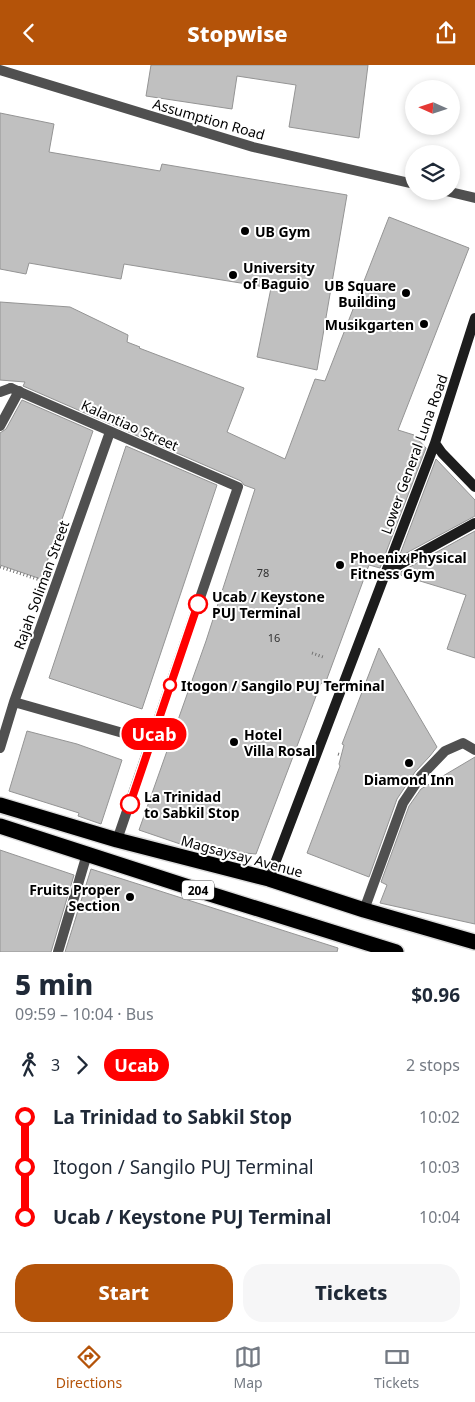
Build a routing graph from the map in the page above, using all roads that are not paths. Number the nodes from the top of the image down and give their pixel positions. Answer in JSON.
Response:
{"nodes":[{"id":1,"x":0,"y":70,"type":"edge"},
{"id":2,"x":405,"y":182,"type":"edge"},
{"id":3,"x":460,"y":194,"type":"edge"},
{"id":4,"x":475,"y":198,"type":"edge"},
{"id":5,"x":475,"y":319,"type":"edge"},
{"id":6,"x":15,"y":389,"type":"junction"},
{"id":7,"x":0,"y":392,"type":"edge"},
{"id":8,"x":0,"y":426,"type":"edge"},
{"id":9,"x":110,"y":432,"type":"junction"},
{"id":10,"x":435,"y":443,"type":"junction"},
{"id":11,"x":475,"y":487,"type":"edge"},
{"id":12,"x":475,"y":523,"type":"edge"},
{"id":13,"x":386,"y":572,"type":"junction"},
{"id":14,"x":14,"y":702,"type":"junction"},
{"id":15,"x":151,"y":741,"type":"junction"},
{"id":16,"x":0,"y":748,"type":"edge"},
{"id":17,"x":475,"y":750,"type":"edge"},
{"id":18,"x":0,"y":805,"type":"edge"},
{"id":19,"x":0,"y":825,"type":"edge"},
{"id":20,"x":117,"y":840,"type":"junction"},
{"id":21,"x":87,"y":854,"type":"junction"},
{"id":22,"x":269,"y":879,"type":"junction"},
{"id":23,"x":364,"y":910,"type":"junction"},
{"id":24,"x":475,"y":942,"type":"edge"},
{"id":25,"x":58,"y":952,"type":"edge"},
{"id":26,"x":396,"y":952,"type":"edge"}],
"edges":[{"from":1,"to":2,"type":"street","name":"Assumption Road"},
{"from":3,"to":4,"type":"street"},
{"from":5,"to":10,"type":"main road","name":"Lower General Luna Road"},
{"from":6,"to":7,"type":"street"},
{"from":6,"to":8,"type":"street"},
{"from":6,"to":9,"type":"street","name":"Kalantiao Street"},
{"from":9,"to":14,"type":"street","name":"Rajah Soliman Street"},
{"from":9,"to":15,"type":"street","name":"Kalantiao Street"},
{"from":10,"to":11,"type":"main road"},
{"from":10,"to":13,"type":"main road","name":"Lower General Luna Road"},
{"from":12,"to":13,"type":"main road"},
{"from":13,"to":22,"type":"main road","name":"Lower General Luna Road"},
{"from":14,"to":15,"type":"street"},
{"from":14,"to":16,"type":"street","name":"Rajah Soliman Street"},
{"from":15,"to":20,"type":"street"},
{"from":17,"to":23,"type":"street"},
{"from":18,"to":20,"type":"highway","name":"Magsaysay Avenue","number":"204"},
{"from":19,"to":21,"type":"highway","number":"204"},
{"from":20,"to":22,"type":"highway","name":"Magsaysay Avenue","number":"204"},
{"from":21,"to":25,"type":"street"},
{"from":21,"to":26,"type":"highway","number":"204"},
{"from":22,"to":23,"type":"highway","name":"Magsaysay Avenue","number":"204"},
{"from":23,"to":24,"type":"highway","name":"Magsaysay Avenue","number":"204"}]}
